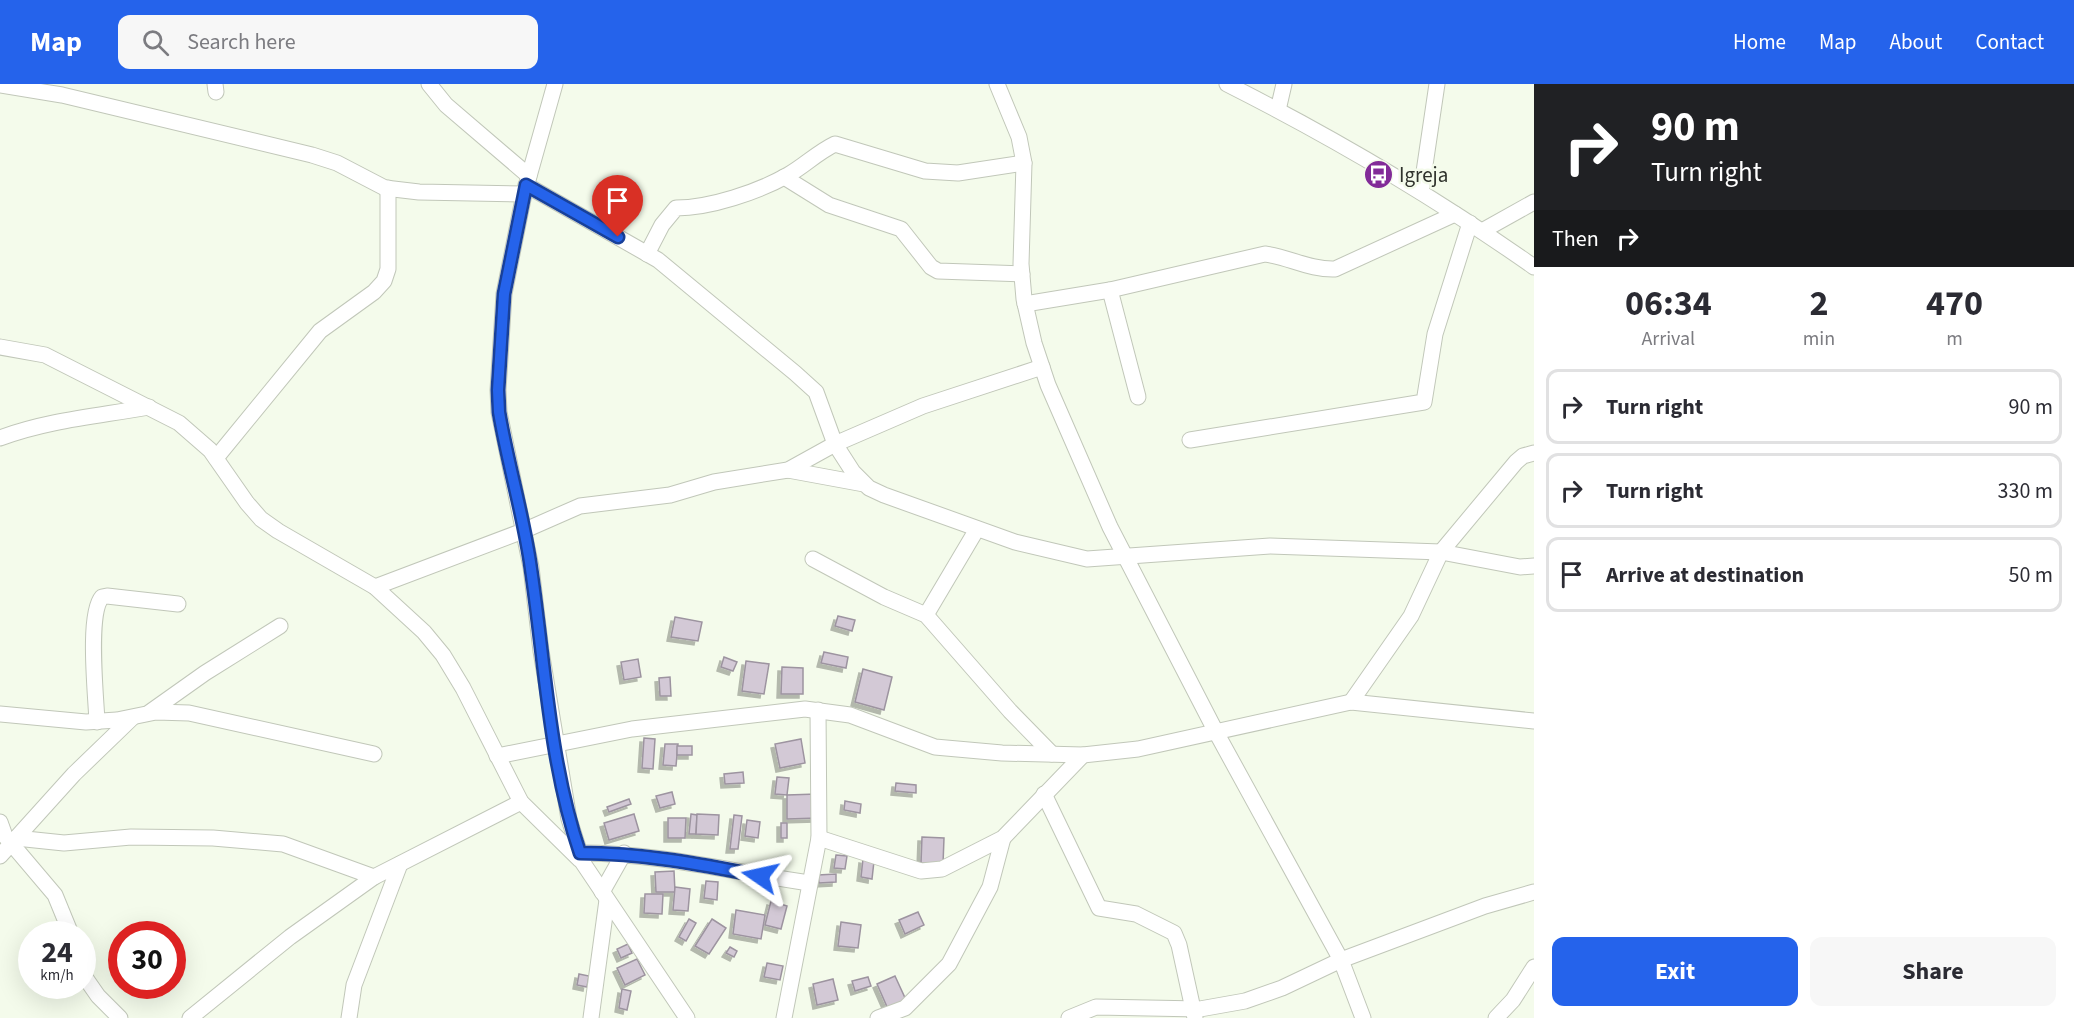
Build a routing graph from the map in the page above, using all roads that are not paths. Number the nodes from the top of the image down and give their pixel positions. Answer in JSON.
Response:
{"nodes":[{"id":1,"x":429,"y":84,"type":"edge"},
{"id":2,"x":555,"y":84,"type":"edge"},
{"id":3,"x":997,"y":84,"type":"edge"},
{"id":4,"x":1227,"y":84,"type":"edge"},
{"id":5,"x":1284,"y":84,"type":"edge"},
{"id":6,"x":1437,"y":84,"type":"edge"},
{"id":7,"x":0,"y":85,"type":"edge"},
{"id":8,"x":1278,"y":110,"type":"junction"},
{"id":9,"x":1024,"y":163,"type":"junction"},
{"id":10,"x":784,"y":177,"type":"junction"},
{"id":11,"x":526,"y":185,"type":"junction"},
{"id":12,"x":388,"y":188,"type":"junction"},
{"id":13,"x":1421,"y":192,"type":"junction"},
{"id":14,"x":1534,"y":202,"type":"edge"},
{"id":15,"x":1455,"y":213,"type":"junction"},
{"id":16,"x":1476,"y":227,"type":"junction"},
{"id":17,"x":647,"y":254,"type":"junction"},
{"id":18,"x":1534,"y":267,"type":"edge"},
{"id":19,"x":1022,"y":274,"type":"junction"},
{"id":20,"x":1110,"y":290,"type":"junction"},
{"id":21,"x":1025,"y":304,"type":"junction"},
{"id":22,"x":0,"y":347,"type":"edge"},
{"id":23,"x":1042,"y":367,"type":"junction"},
{"id":24,"x":1138,"y":397,"type":"dead end"},
{"id":25,"x":149,"y":407,"type":"junction"},
{"id":26,"x":0,"y":438,"type":"edge"},
{"id":27,"x":1190,"y":440,"type":"dead end"},
{"id":28,"x":835,"y":444,"type":"junction"},
{"id":29,"x":1534,"y":453,"type":"edge"},
{"id":30,"x":216,"y":458,"type":"junction"},
{"id":31,"x":788,"y":470,"type":"junction"},
{"id":32,"x":864,"y":484,"type":"junction"},
{"id":33,"x":976,"y":529,"type":"junction"},
{"id":34,"x":523,"y":531,"type":"junction"},
{"id":35,"x":1441,"y":552,"type":"junction"},
{"id":36,"x":1124,"y":555,"type":"junction"},
{"id":37,"x":813,"y":559,"type":"dead end"},
{"id":38,"x":1534,"y":566,"type":"edge"},
{"id":39,"x":375,"y":587,"type":"junction"},
{"id":40,"x":178,"y":604,"type":"dead end"},
{"id":41,"x":926,"y":615,"type":"junction"},
{"id":42,"x":280,"y":626,"type":"dead end"},
{"id":43,"x":1351,"y":702,"type":"junction"},
{"id":44,"x":818,"y":710,"type":"junction"},
{"id":45,"x":0,"y":714,"type":"edge"},
{"id":46,"x":138,"y":717,"type":"junction"},
{"id":47,"x":1534,"y":721,"type":"edge"},
{"id":48,"x":97,"y":722,"type":"junction"},
{"id":49,"x":1216,"y":732,"type":"junction"},
{"id":50,"x":555,"y":746,"type":"junction"},
{"id":51,"x":374,"y":754,"type":"dead end"},
{"id":52,"x":1052,"y":754,"type":"junction"},
{"id":53,"x":1083,"y":755,"type":"junction"},
{"id":54,"x":497,"y":756,"type":"junction"},
{"id":55,"x":1044,"y":794,"type":"junction"},
{"id":56,"x":521,"y":802,"type":"junction"},
{"id":57,"x":0,"y":822,"type":"edge"},
{"id":58,"x":819,"y":838,"type":"junction"},
{"id":59,"x":1003,"y":838,"type":"junction"},
{"id":60,"x":14,"y":840,"type":"junction"},
{"id":61,"x":624,"y":853,"type":"junction"},
{"id":62,"x":0,"y":856,"type":"edge"},
{"id":63,"x":581,"y":858,"type":"junction"},
{"id":64,"x":400,"y":864,"type":"junction"},
{"id":65,"x":374,"y":877,"type":"junction"},
{"id":66,"x":809,"y":883,"type":"junction"},
{"id":67,"x":1534,"y":892,"type":"edge"},
{"id":68,"x":604,"y":896,"type":"junction"},
{"id":69,"x":66,"y":921,"type":"edge"},
{"id":70,"x":1341,"y":960,"type":"junction"},
{"id":71,"x":1534,"y":967,"type":"edge"},
{"id":72,"x":96,"y":993,"type":"edge"},
{"id":73,"x":1194,"y":1013,"type":"edge"},
{"id":74,"x":120,"y":1018,"type":"edge"},
{"id":75,"x":190,"y":1018,"type":"edge"},
{"id":76,"x":350,"y":1018,"type":"edge"},
{"id":77,"x":591,"y":1018,"type":"edge"},
{"id":78,"x":687,"y":1018,"type":"edge"},
{"id":79,"x":784,"y":1018,"type":"edge"},
{"id":80,"x":878,"y":1018,"type":"edge"},
{"id":81,"x":1069,"y":1018,"type":"edge"},
{"id":82,"x":1363,"y":1018,"type":"edge"},
{"id":83,"x":1496,"y":1018,"type":"edge"}],
"edges":[{"from":1,"to":11,"type":"street"},
{"from":2,"to":11,"type":"street"},
{"from":3,"to":9,"type":"street"},
{"from":4,"to":8,"type":"street"},
{"from":5,"to":8,"type":"street"},
{"from":6,"to":13,"type":"street"},
{"from":7,"to":12,"type":"street"},
{"from":8,"to":13,"type":"street"},
{"from":9,"to":10,"type":"street"},
{"from":9,"to":19,"type":"street"},
{"from":10,"to":17,"type":"street"},
{"from":10,"to":19,"type":"street"},
{"from":11,"to":12,"type":"street"},
{"from":11,"to":17,"type":"street"},
{"from":11,"to":34,"type":"street"},
{"from":12,"to":30,"type":"street"},
{"from":13,"to":15,"type":"street"},
{"from":14,"to":16,"type":"street"},
{"from":15,"to":16,"type":"street"},
{"from":15,"to":20,"type":"street"},
{"from":16,"to":18,"type":"street"},
{"from":16,"to":27,"type":"street"},
{"from":17,"to":28,"type":"street"},
{"from":19,"to":21,"type":"street"},
{"from":20,"to":21,"type":"street"},
{"from":20,"to":24,"type":"street"},
{"from":21,"to":23,"type":"street"},
{"from":22,"to":25,"type":"street"},
{"from":23,"to":28,"type":"street"},
{"from":23,"to":36,"type":"street"},
{"from":25,"to":26,"type":"street"},
{"from":25,"to":30,"type":"street"},
{"from":28,"to":31,"type":"street"},
{"from":28,"to":32,"type":"street"},
{"from":29,"to":35,"type":"street"},
{"from":30,"to":39,"type":"street"},
{"from":31,"to":32,"type":"street"},
{"from":31,"to":34,"type":"street"},
{"from":32,"to":33,"type":"street"},
{"from":33,"to":36,"type":"street"},
{"from":33,"to":41,"type":"street"},
{"from":34,"to":39,"type":"street"},
{"from":34,"to":50,"type":"street"},
{"from":35,"to":36,"type":"street"},
{"from":35,"to":38,"type":"street"},
{"from":35,"to":43,"type":"street"},
{"from":36,"to":49,"type":"street"},
{"from":37,"to":41,"type":"street"},
{"from":39,"to":54,"type":"street"},
{"from":40,"to":48,"type":"street"},
{"from":41,"to":52,"type":"street"},
{"from":42,"to":46,"type":"street"},
{"from":43,"to":47,"type":"street"},
{"from":43,"to":49,"type":"street"},
{"from":44,"to":50,"type":"street"},
{"from":44,"to":52,"type":"street"},
{"from":44,"to":58,"type":"street"},
{"from":45,"to":48,"type":"street"},
{"from":46,"to":48,"type":"street"},
{"from":46,"to":51,"type":"street"},
{"from":46,"to":60,"type":"street"},
{"from":49,"to":53,"type":"street"},
{"from":49,"to":70,"type":"street"},
{"from":50,"to":54,"type":"street"},
{"from":50,"to":63,"type":"street"},
{"from":52,"to":53,"type":"street"},
{"from":53,"to":55,"type":"street"},
{"from":54,"to":56,"type":"street"},
{"from":55,"to":59,"type":"street"},
{"from":55,"to":73,"type":"street"},
{"from":56,"to":63,"type":"street"},
{"from":56,"to":64,"type":"street"},
{"from":57,"to":60,"type":"street"},
{"from":58,"to":59,"type":"street"},
{"from":58,"to":66,"type":"street"},
{"from":59,"to":80,"type":"street"},
{"from":60,"to":62,"type":"street"},
{"from":60,"to":65,"type":"street"},
{"from":60,"to":69,"type":"street"},
{"from":61,"to":63,"type":"street"},
{"from":61,"to":66,"type":"street"},
{"from":61,"to":68,"type":"street"},
{"from":63,"to":68,"type":"street"},
{"from":64,"to":65,"type":"street"},
{"from":64,"to":76,"type":"street"},
{"from":65,"to":75,"type":"street"},
{"from":66,"to":79,"type":"street"},
{"from":67,"to":70,"type":"street"},
{"from":68,"to":77,"type":"street"},
{"from":68,"to":78,"type":"street"},
{"from":70,"to":73,"type":"street"},
{"from":70,"to":82,"type":"street"},
{"from":71,"to":83,"type":"street"},
{"from":72,"to":74,"type":"street"},
{"from":73,"to":81,"type":"street"}]}
